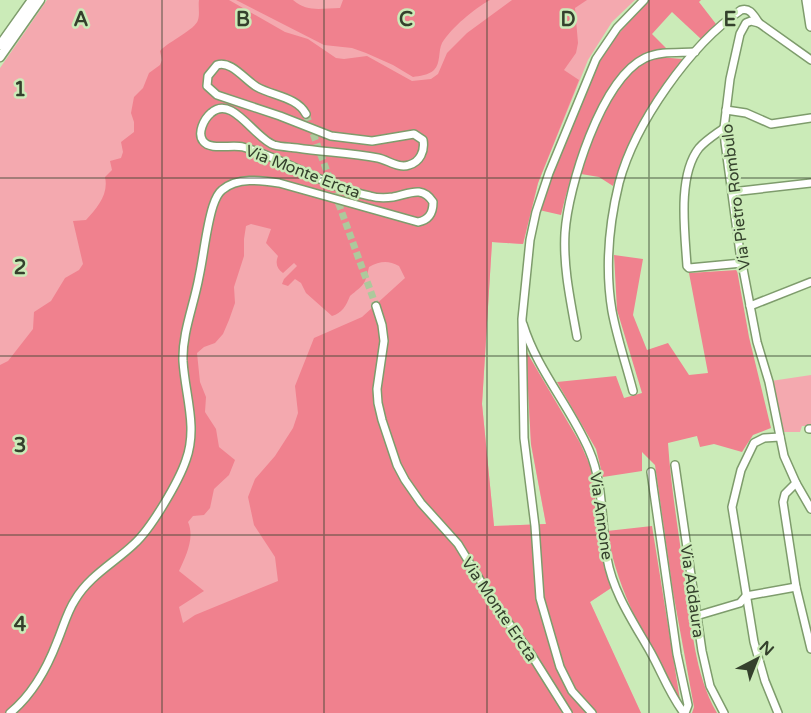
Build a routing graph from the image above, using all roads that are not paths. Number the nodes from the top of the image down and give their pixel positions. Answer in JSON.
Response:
{"nodes":[{"id":1,"x":32,"y":0,"type":"edge"},
{"id":2,"x":40,"y":0,"type":"edge"},
{"id":3,"x":644,"y":0,"type":"edge"},
{"id":4,"x":807,"y":0,"type":"edge"},
{"id":5,"x":759,"y":23,"type":"junction"},
{"id":6,"x":811,"y":26,"type":"edge"},
{"id":7,"x":0,"y":45,"type":"edge"},
{"id":8,"x":695,"y":52,"type":"junction"},
{"id":9,"x":0,"y":57,"type":"edge"},
{"id":10,"x":811,"y":60,"type":"edge"},
{"id":11,"x":726,"y":110,"type":"junction"},
{"id":12,"x":306,"y":114,"type":"tunnel mouth"},
{"id":13,"x":811,"y":118,"type":"edge"},
{"id":14,"x":724,"y":128,"type":"junction"},
{"id":15,"x":811,"y":183,"type":"edge"},
{"id":16,"x":732,"y":192,"type":"junction"},
{"id":17,"x":742,"y":263,"type":"junction"},
{"id":18,"x":811,"y":282,"type":"edge"},
{"id":19,"x":376,"y":306,"type":"tunnel mouth"},
{"id":20,"x":750,"y":306,"type":"junction"},
{"id":21,"x":522,"y":319,"type":"junction"},
{"id":22,"x":577,"y":337,"type":"dead end"},
{"id":23,"x":633,"y":391,"type":"dead end"},
{"id":24,"x":780,"y":437,"type":"junction"},
{"id":25,"x":675,"y":465,"type":"dead end"},
{"id":26,"x":651,"y":472,"type":"dead end"},
{"id":27,"x":796,"y":483,"type":"junction"},
{"id":28,"x":811,"y":508,"type":"edge"},
{"id":29,"x":796,"y":587,"type":"junction"},
{"id":30,"x":746,"y":596,"type":"junction"},
{"id":31,"x":696,"y":616,"type":"junction"},
{"id":32,"x":811,"y":649,"type":"edge"},
{"id":33,"x":10,"y":713,"type":"edge"},
{"id":34,"x":568,"y":713,"type":"edge"},
{"id":35,"x":592,"y":713,"type":"edge"},
{"id":36,"x":685,"y":713,"type":"edge"},
{"id":37,"x":724,"y":713,"type":"edge"},
{"id":38,"x":778,"y":713,"type":"edge"}],
"edges":[{"from":1,"to":7,"type":"street"},
{"from":2,"to":9,"type":"street"},
{"from":3,"to":21,"type":"street","name":"Via Monte Ercta"},
{"from":4,"to":6,"type":"main road"},
{"from":5,"to":8,"type":"street"},
{"from":5,"to":10,"type":"street"},
{"from":5,"to":11,"type":"street","name":"Via Pietro Rombulo"},
{"from":8,"to":22,"type":"street"},
{"from":8,"to":23,"type":"street"},
{"from":11,"to":13,"type":"street"},
{"from":11,"to":14,"type":"street","name":"Via Pietro Rombulo"},
{"from":12,"to":33,"type":"street","name":"Via Monte Ercta"},
{"from":14,"to":16,"type":"street","name":"Via Pietro Rombulo"},
{"from":14,"to":17,"type":"street"},
{"from":15,"to":16,"type":"street"},
{"from":16,"to":17,"type":"street","name":"Via Pietro Rombulo"},
{"from":17,"to":20,"type":"street","name":"Via Pietro Rombulo"},
{"from":18,"to":20,"type":"street"},
{"from":19,"to":34,"type":"street","name":"Via Monte Ercta"},
{"from":20,"to":24,"type":"street","name":"Via Pietro Rombulo"},
{"from":21,"to":35,"type":"street","name":"Via Monte Ercta"},
{"from":21,"to":36,"type":"street","name":"Via Annone"},
{"from":24,"to":27,"type":"street","name":"Via Pietro Rombulo"},
{"from":24,"to":30,"type":"street"},
{"from":25,"to":31,"type":"street","name":"Via Addaura"},
{"from":26,"to":36,"type":"street"},
{"from":27,"to":28,"type":"street","name":"Via Pietro Rombulo"},
{"from":27,"to":29,"type":"street"},
{"from":29,"to":30,"type":"street"},
{"from":29,"to":32,"type":"street"},
{"from":30,"to":31,"type":"street"},
{"from":30,"to":38,"type":"street"},
{"from":31,"to":37,"type":"street","name":"Via Addaura"}]}
